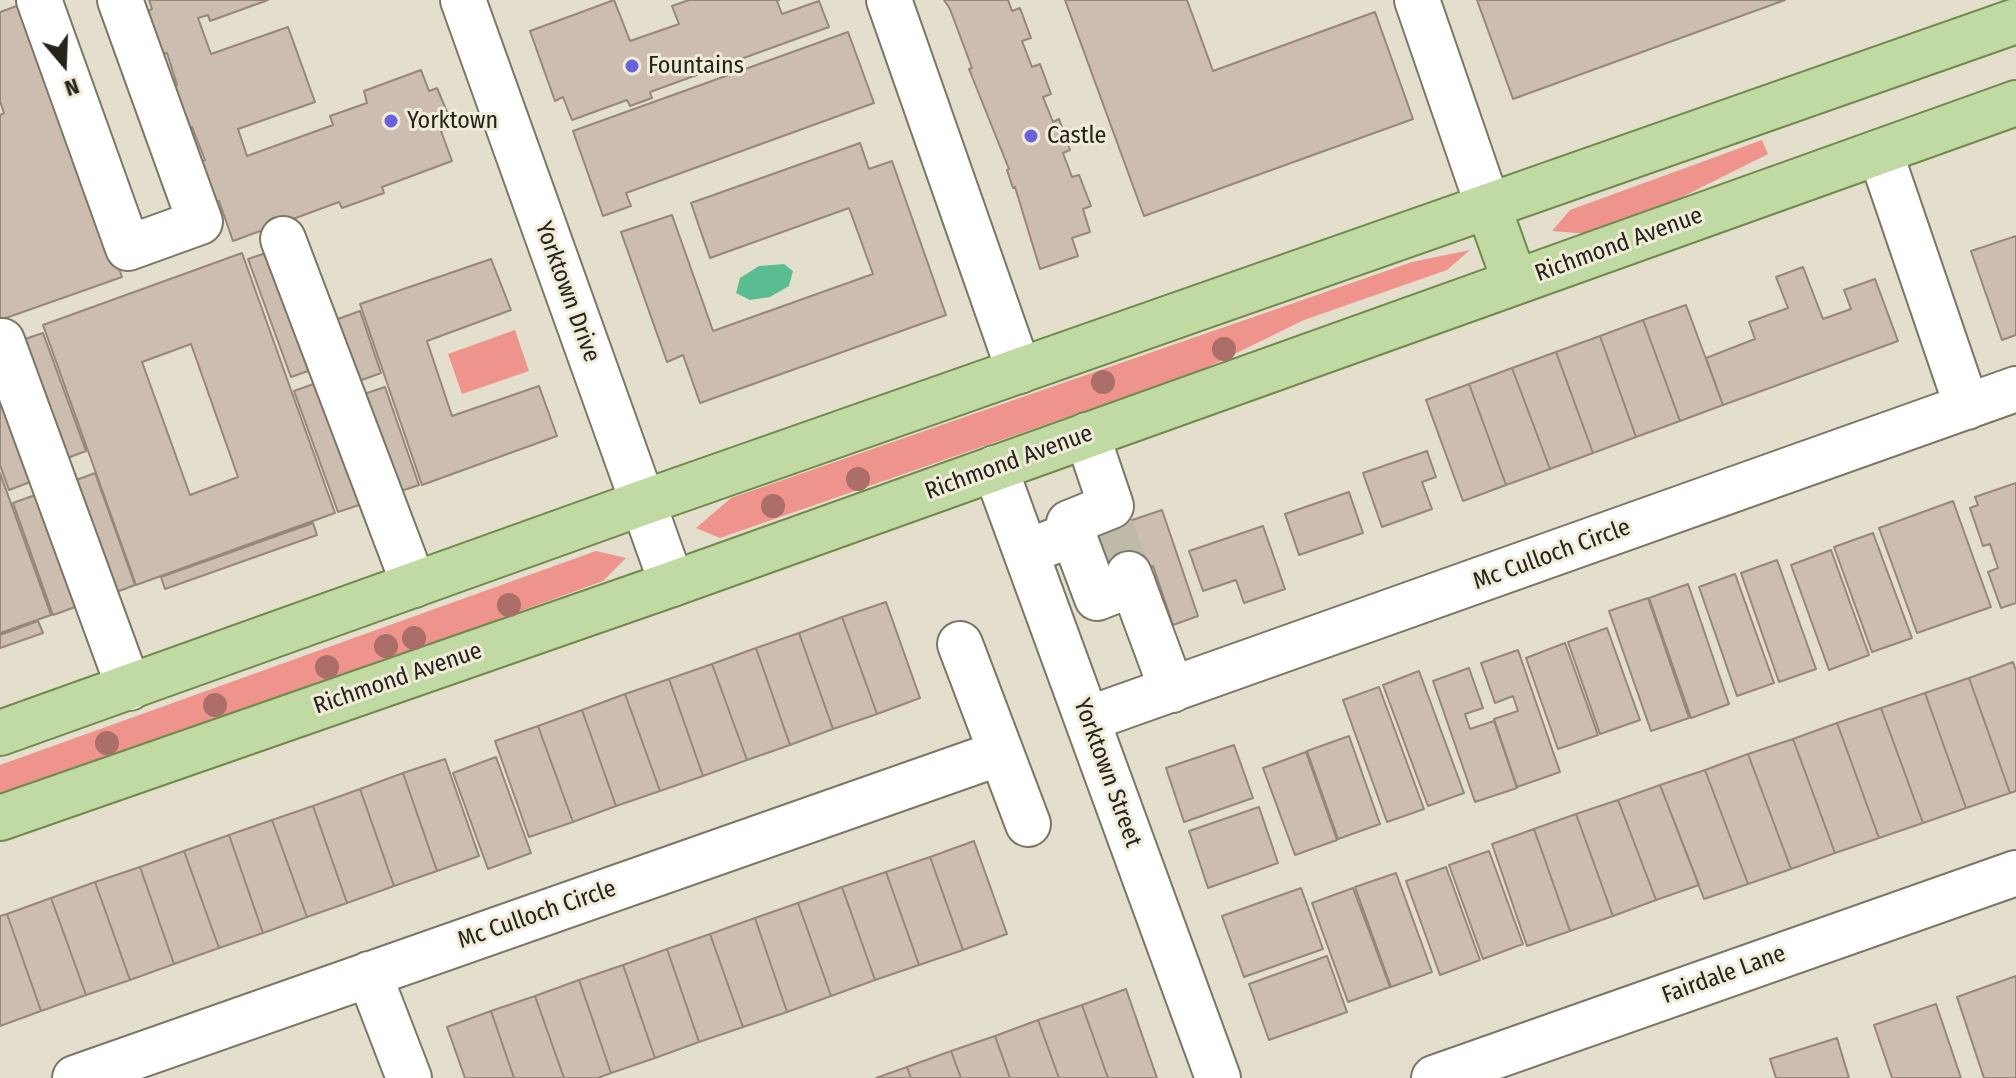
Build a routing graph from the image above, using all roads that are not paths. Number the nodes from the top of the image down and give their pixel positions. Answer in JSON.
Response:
{"nodes":[{"id":1,"x":39,"y":0,"type":"edge"},
{"id":2,"x":120,"y":0,"type":"edge"},
{"id":3,"x":463,"y":0,"type":"edge"},
{"id":4,"x":889,"y":0,"type":"edge"},
{"id":5,"x":1417,"y":0,"type":"edge"},
{"id":6,"x":2016,"y":21,"type":"edge"},
{"id":7,"x":2016,"y":103,"type":"edge"},
{"id":8,"x":1880,"y":152,"type":"junction"},
{"id":9,"x":1488,"y":206,"type":"junction"},
{"id":10,"x":283,"y":239,"type":"dead end"},
{"id":11,"x":1515,"y":282,"type":"junction"},
{"id":12,"x":2,"y":341,"type":"dead end"},
{"id":13,"x":1019,"y":371,"type":"junction"},
{"id":14,"x":2016,"y":389,"type":"edge"},
{"id":15,"x":1967,"y":407,"type":"junction"},
{"id":16,"x":1087,"y":435,"type":"junction"},
{"id":17,"x":995,"y":468,"type":"junction"},
{"id":18,"x":642,"y":503,"type":"junction"},
{"id":19,"x":1096,"y":523,"type":"junction"},
{"id":20,"x":1026,"y":552,"type":"junction"},
{"id":21,"x":672,"y":584,"type":"junction"},
{"id":22,"x":414,"y":585,"type":"junction"},
{"id":23,"x":960,"y":644,"type":"dead end"},
{"id":24,"x":129,"y":688,"type":"junction"},
{"id":25,"x":1172,"y":690,"type":"junction"},
{"id":26,"x":1088,"y":719,"type":"junction"},
{"id":27,"x":0,"y":733,"type":"edge"},
{"id":28,"x":1000,"y":753,"type":"junction"},
{"id":29,"x":0,"y":818,"type":"edge"},
{"id":30,"x":1028,"y":824,"type":"dead end"},
{"id":31,"x":2016,"y":873,"type":"edge"},
{"id":32,"x":369,"y":974,"type":"junction"},
{"id":33,"x":75,"y":1078,"type":"edge"},
{"id":34,"x":409,"y":1078,"type":"edge"},
{"id":35,"x":1218,"y":1078,"type":"edge"},
{"id":36,"x":1434,"y":1078,"type":"edge"}],
"edges":[{"from":1,"to":2,"type":"street"},
{"from":3,"to":18,"type":"street","name":"Yorktown Drive"},
{"from":4,"to":13,"type":"street"},
{"from":5,"to":9,"type":"street"},
{"from":6,"to":9,"type":"main road"},
{"from":7,"to":8,"type":"main road","name":"Richmond Avenue"},
{"from":8,"to":11,"type":"main road","name":"Richmond Avenue"},
{"from":8,"to":15,"type":"street"},
{"from":9,"to":11,"type":"main road"},
{"from":9,"to":13,"type":"main road"},
{"from":10,"to":22,"type":"street"},
{"from":11,"to":16,"type":"main road","name":"Richmond Avenue"},
{"from":12,"to":24,"type":"street"},
{"from":13,"to":18,"type":"main road"},
{"from":14,"to":15,"type":"street","name":"Mc Culloch Circle"},
{"from":15,"to":25,"type":"street","name":"Mc Culloch Circle"},
{"from":16,"to":17,"type":"main road","name":"Richmond Avenue"},
{"from":16,"to":19,"type":"street"},
{"from":17,"to":20,"type":"street","name":"Yorktown Street"},
{"from":17,"to":21,"type":"main road","name":"Richmond Avenue"},
{"from":18,"to":21,"type":"street","name":"Yorktown Drive"},
{"from":18,"to":22,"type":"main road"},
{"from":19,"to":20,"type":"street"},
{"from":19,"to":25,"type":"street"},
{"from":20,"to":26,"type":"street","name":"Yorktown Street"},
{"from":21,"to":29,"type":"main road","name":"Richmond Avenue"},
{"from":22,"to":24,"type":"main road"},
{"from":23,"to":28,"type":"street"},
{"from":24,"to":27,"type":"main road"},
{"from":25,"to":26,"type":"street","name":"Mc Culloch Circle"},
{"from":26,"to":35,"type":"street","name":"Yorktown Street"},
{"from":28,"to":30,"type":"street"},
{"from":28,"to":32,"type":"street","name":"Mc Culloch Circle"},
{"from":31,"to":36,"type":"street","name":"Fairdale Lane"},
{"from":32,"to":33,"type":"street","name":"Mc Culloch Circle"},
{"from":32,"to":34,"type":"street"}]}
